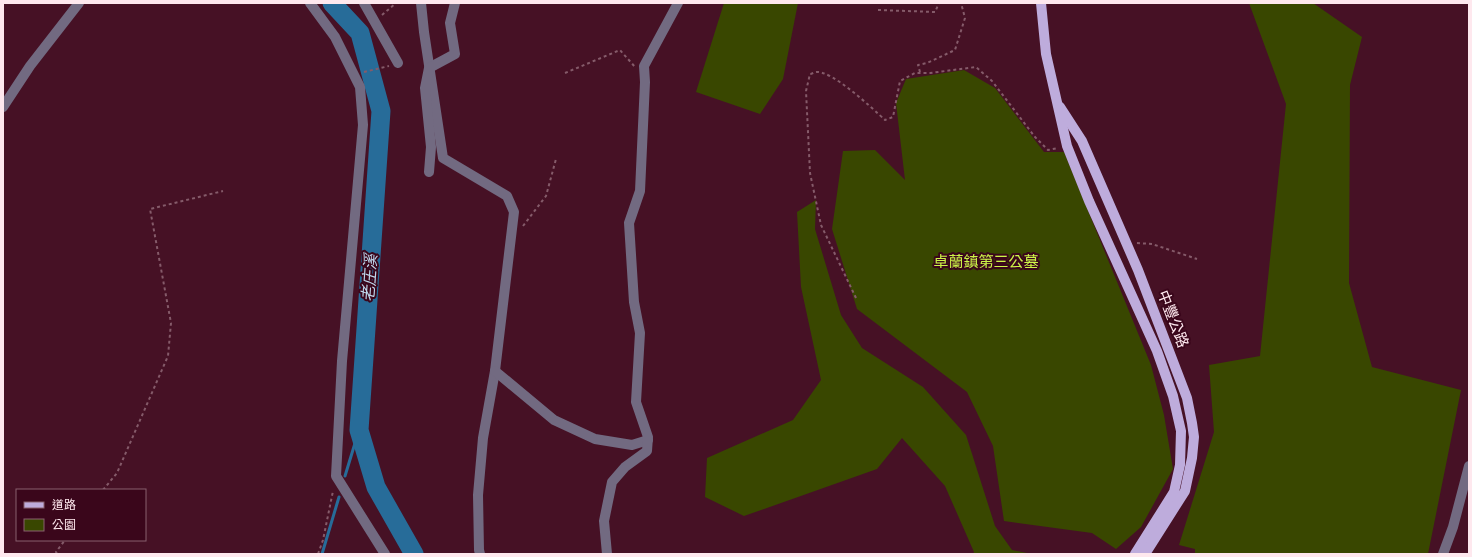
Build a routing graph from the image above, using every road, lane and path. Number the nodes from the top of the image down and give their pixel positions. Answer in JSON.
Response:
{"nodes":[{"id":1,"x":79,"y":3,"type":"edge"},
{"id":2,"x":310,"y":3,"type":"edge"},
{"id":3,"x":364,"y":3,"type":"edge"},
{"id":4,"x":396,"y":3,"type":"edge"},
{"id":5,"x":420,"y":3,"type":"edge"},
{"id":6,"x":455,"y":3,"type":"edge"},
{"id":7,"x":678,"y":3,"type":"edge"},
{"id":8,"x":939,"y":3,"type":"edge"},
{"id":9,"x":961,"y":3,"type":"edge"},
{"id":10,"x":1041,"y":3,"type":"edge"},
{"id":11,"x":878,"y":10,"type":"dead end"},
{"id":12,"x":375,"y":21,"type":"junction"},
{"id":13,"x":398,"y":63,"type":"joint"},
{"id":14,"x":430,"y":68,"type":"junction"},
{"id":15,"x":645,"y":72,"type":"junction"},
{"id":16,"x":565,"y":73,"type":"dead end"},
{"id":17,"x":920,"y":73,"type":"junction"},
{"id":18,"x":354,"y":75,"type":"junction"},
{"id":19,"x":1056,"y":101,"type":"junction"},
{"id":20,"x":3,"y":107,"type":"edge"},
{"id":21,"x":1066,"y":146,"type":"junction"},
{"id":22,"x":556,"y":158,"type":"dead end"},
{"id":23,"x":429,"y":172,"type":"dead end"},
{"id":24,"x":223,"y":191,"type":"dead end"},
{"id":25,"x":1126,"y":242,"type":"junction"},
{"id":26,"x":511,"y":243,"type":"junction"},
{"id":27,"x":1197,"y":259,"type":"dead end"},
{"id":28,"x":856,"y":298,"type":"dead end"},
{"id":29,"x":495,"y":371,"type":"junction"},
{"id":30,"x":648,"y":440,"type":"junction"},
{"id":31,"x":1469,"y":466,"type":"edge"},
{"id":32,"x":336,"y":476,"type":"junction"},
{"id":33,"x":105,"y":489,"type":"edge"},
{"id":34,"x":64,"y":541,"type":"edge"},
{"id":35,"x":56,"y":553,"type":"edge"},
{"id":36,"x":318,"y":554,"type":"edge"},
{"id":37,"x":386,"y":554,"type":"edge"},
{"id":38,"x":480,"y":554,"type":"edge"},
{"id":39,"x":607,"y":554,"type":"edge"},
{"id":40,"x":1135,"y":554,"type":"edge"},
{"id":41,"x":1146,"y":554,"type":"edge"},
{"id":42,"x":1443,"y":554,"type":"edge"}],
"edges":[{"from":1,"to":20,"type":"street"},
{"from":2,"to":18,"type":"street"},
{"from":3,"to":12,"type":"street"},
{"from":4,"to":12,"type":"path"},
{"from":5,"to":14,"type":"street"},
{"from":6,"to":14,"type":"street"},
{"from":7,"to":15,"type":"street"},
{"from":8,"to":11,"type":"path"},
{"from":9,"to":17,"type":"path"},
{"from":10,"to":19,"type":"main road","name":"中豐公路"},
{"from":12,"to":13,"type":"street"},
{"from":13,"to":18,"type":"path"},
{"from":14,"to":23,"type":"street"},
{"from":14,"to":26,"type":"street"},
{"from":15,"to":16,"type":"path"},
{"from":15,"to":30,"type":"street"},
{"from":17,"to":21,"type":"path"},
{"from":17,"to":28,"type":"path"},
{"from":18,"to":32,"type":"street"},
{"from":19,"to":21,"type":"main road","name":"中豐公路"},
{"from":19,"to":25,"type":"main road","name":"中豐公路"},
{"from":21,"to":40,"type":"main road","name":"中豐公路"},
{"from":22,"to":26,"type":"path"},
{"from":24,"to":33,"type":"path"},
{"from":25,"to":27,"type":"path"},
{"from":25,"to":41,"type":"main road","name":"中豐公路"},
{"from":26,"to":29,"type":"street"},
{"from":29,"to":30,"type":"street"},
{"from":29,"to":38,"type":"street"},
{"from":30,"to":39,"type":"street"},
{"from":31,"to":42,"type":"street"},
{"from":32,"to":36,"type":"path"},
{"from":32,"to":37,"type":"street"},
{"from":34,"to":35,"type":"path"}]}
